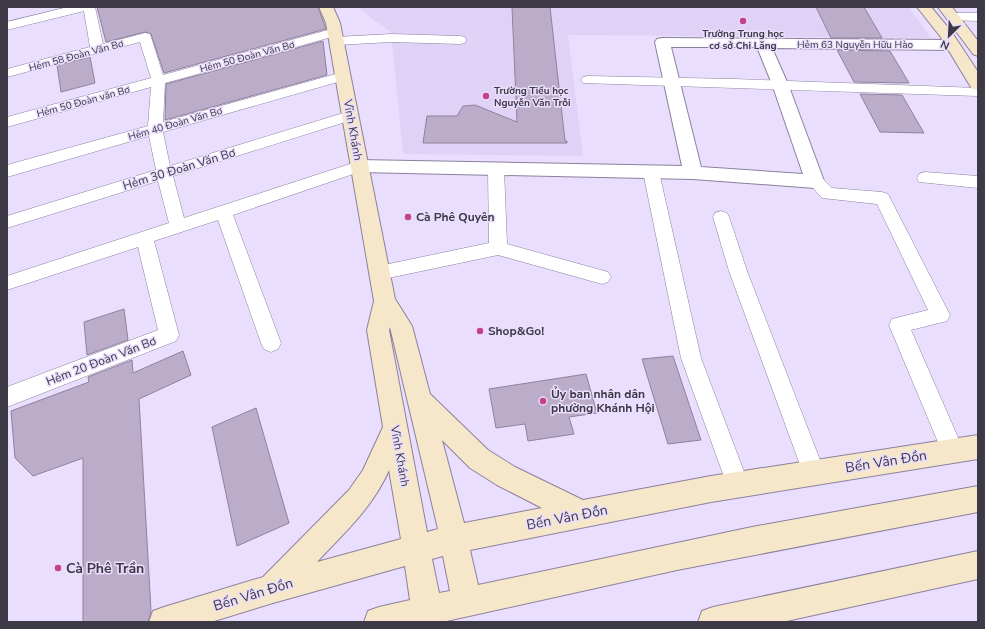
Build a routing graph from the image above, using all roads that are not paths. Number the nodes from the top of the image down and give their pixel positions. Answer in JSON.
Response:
{"nodes":[{"id":1,"x":83,"y":7,"type":"edge"},
{"id":2,"x":89,"y":7,"type":"edge"},
{"id":3,"x":326,"y":7,"type":"edge"},
{"id":4,"x":924,"y":7,"type":"edge"},
{"id":5,"x":948,"y":12,"type":"edge"},
{"id":6,"x":978,"y":17,"type":"edge"},
{"id":7,"x":7,"y":26,"type":"edge"},
{"id":8,"x":336,"y":37,"type":"junction"},
{"id":9,"x":460,"y":40,"type":"dead end"},
{"id":10,"x":763,"y":43,"type":"junction"},
{"id":11,"x":952,"y":44,"type":"junction"},
{"id":12,"x":97,"y":49,"type":"junction"},
{"id":13,"x":978,"y":51,"type":"edge"},
{"id":14,"x":7,"y":73,"type":"edge"},
{"id":15,"x":343,"y":76,"type":"junction"},
{"id":16,"x":158,"y":80,"type":"junction"},
{"id":17,"x":588,"y":80,"type":"dead end"},
{"id":18,"x":672,"y":80,"type":"junction"},
{"id":19,"x":780,"y":84,"type":"junction"},
{"id":20,"x":978,"y":85,"type":"edge"},
{"id":21,"x":978,"y":92,"type":"edge"},
{"id":22,"x":350,"y":116,"type":"junction"},
{"id":23,"x":7,"y":122,"type":"edge"},
{"id":24,"x":155,"y":129,"type":"junction"},
{"id":25,"x":359,"y":166,"type":"junction"},
{"id":26,"x":496,"y":169,"type":"junction"},
{"id":27,"x":7,"y":171,"type":"edge"},
{"id":28,"x":651,"y":172,"type":"junction"},
{"id":29,"x":164,"y":173,"type":"junction"},
{"id":30,"x":693,"y":173,"type":"junction"},
{"id":31,"x":925,"y":178,"type":"dead end"},
{"id":32,"x":815,"y":182,"type":"junction"},
{"id":33,"x":978,"y":182,"type":"edge"},
{"id":34,"x":223,"y":211,"type":"junction"},
{"id":35,"x":720,"y":217,"type":"dead end"},
{"id":36,"x":7,"y":222,"type":"edge"},
{"id":37,"x":178,"y":226,"type":"junction"},
{"id":38,"x":145,"y":238,"type":"junction"},
{"id":39,"x":498,"y":248,"type":"junction"},
{"id":40,"x":378,"y":273,"type":"junction"},
{"id":41,"x":602,"y":277,"type":"dead end"},
{"id":42,"x":7,"y":282,"type":"edge"},
{"id":43,"x":385,"y":301,"type":"junction"},
{"id":44,"x":271,"y":343,"type":"dead end"},
{"id":45,"x":7,"y":397,"type":"edge"},
{"id":46,"x":419,"y":400,"type":"junction"},
{"id":47,"x":395,"y":428,"type":"junction"},
{"id":48,"x":966,"y":449,"type":"edge"},
{"id":49,"x":814,"y":473,"type":"junction"},
{"id":50,"x":738,"y":485,"type":"junction"},
{"id":51,"x":978,"y":499,"type":"edge"},
{"id":52,"x":582,"y":514,"type":"junction"},
{"id":53,"x":454,"y":539,"type":"junction"},
{"id":54,"x":417,"y":549,"type":"junction"},
{"id":55,"x":978,"y":565,"type":"edge"},
{"id":56,"x":273,"y":588,"type":"junction"},
{"id":57,"x":467,"y":602,"type":"junction"},
{"id":58,"x":427,"y":611,"type":"junction"},
{"id":59,"x":164,"y":622,"type":"edge"},
{"id":60,"x":379,"y":622,"type":"edge"},
{"id":61,"x":713,"y":622,"type":"edge"}],
"edges":[{"from":1,"to":7,"type":"lane"},
{"from":2,"to":12,"type":"lane"},
{"from":3,"to":8,"type":"street","name":"Vĩnh Khánh"},
{"from":4,"to":11,"type":"street"},
{"from":5,"to":6,"type":"lane"},
{"from":5,"to":13,"type":"street"},
{"from":8,"to":9,"type":"lane","name":"Hẻm 50 Đoàn Văn Bơ"},
{"from":8,"to":15,"type":"street","name":"Vĩnh Khánh"},
{"from":8,"to":16,"type":"lane","name":"Hẻm 50 Đoàn Văn Bơ"},
{"from":10,"to":11,"type":"street","name":"Hẻm 63 Nguyễn Hữu Hào"},
{"from":10,"to":18,"type":"street","name":"Hẻm 63 Nguyễn Hữu Hào"},
{"from":10,"to":19,"type":"street"},
{"from":11,"to":20,"type":"street"},
{"from":12,"to":14,"type":"lane","name":"Hẻm 58 Đoàn Văn Bơ"},
{"from":12,"to":16,"type":"lane","name":"Hẻm 58 Đoàn Văn Bơ"},
{"from":15,"to":22,"type":"street","name":"Vĩnh Khánh"},
{"from":15,"to":24,"type":"lane","name":"Hẻm 40 Đoàn Văn Bơ"},
{"from":16,"to":23,"type":"lane","name":"Hẻm 50 Đoàn văn Bơ"},
{"from":16,"to":24,"type":"lane"},
{"from":17,"to":18,"type":"lane"},
{"from":18,"to":19,"type":"lane"},
{"from":18,"to":30,"type":"street"},
{"from":19,"to":21,"type":"lane"},
{"from":19,"to":32,"type":"street"},
{"from":22,"to":25,"type":"street","name":"Vĩnh Khánh"},
{"from":22,"to":29,"type":"lane","name":"Hẻm 30 Đoàn Văn Bơ"},
{"from":24,"to":27,"type":"lane","name":"Hẻm 40 Đoàn Văn Bơ"},
{"from":24,"to":29,"type":"lane"},
{"from":25,"to":26,"type":"street"},
{"from":25,"to":34,"type":"lane"},
{"from":25,"to":40,"type":"street","name":"Vĩnh Khánh"},
{"from":26,"to":28,"type":"street"},
{"from":26,"to":39,"type":"lane"},
{"from":28,"to":30,"type":"street"},
{"from":28,"to":50,"type":"lane"},
{"from":29,"to":36,"type":"lane","name":"Hẻm 30 Đoàn Văn Bơ"},
{"from":29,"to":37,"type":"lane"},
{"from":30,"to":32,"type":"street"},
{"from":31,"to":33,"type":"lane"},
{"from":32,"to":48,"type":"lane"},
{"from":34,"to":37,"type":"lane"},
{"from":34,"to":44,"type":"lane"},
{"from":35,"to":49,"type":"lane"},
{"from":37,"to":38,"type":"lane"},
{"from":38,"to":42,"type":"lane"},
{"from":38,"to":45,"type":"lane","name":"Hẻm 20 Đoàn Văn Bơ"},
{"from":39,"to":40,"type":"lane"},
{"from":39,"to":41,"type":"lane"},
{"from":40,"to":43,"type":"street","name":"Vĩnh Khánh"},
{"from":43,"to":46,"type":"street","name":"Vĩnh Khánh"},
{"from":43,"to":47,"type":"street","name":"Vĩnh Khánh"},
{"from":46,"to":52,"type":"street"},
{"from":46,"to":53,"type":"street","name":"Vĩnh Khánh"},
{"from":47,"to":54,"type":"street","name":"Vĩnh Khánh"},
{"from":47,"to":56,"type":"street"},
{"from":48,"to":49,"type":"street","name":"Bến Vân Đồn"},
{"from":49,"to":50,"type":"street","name":"Bến Vân Đồn"},
{"from":50,"to":52,"type":"street","name":"Bến Vân Đồn"},
{"from":51,"to":57,"type":"street"},
{"from":52,"to":53,"type":"street","name":"Bến Vân Đồn"},
{"from":53,"to":54,"type":"street","name":"Bến Vân Đồn"},
{"from":53,"to":57,"type":"street","name":"Vĩnh Khánh"},
{"from":54,"to":56,"type":"street","name":"Bến Vân Đồn"},
{"from":54,"to":58,"type":"street","name":"Vĩnh Khánh"},
{"from":55,"to":61,"type":"street"},
{"from":56,"to":59,"type":"street","name":"Bến Vân Đồn"},
{"from":57,"to":58,"type":"street"},
{"from":58,"to":60,"type":"street"}]}
